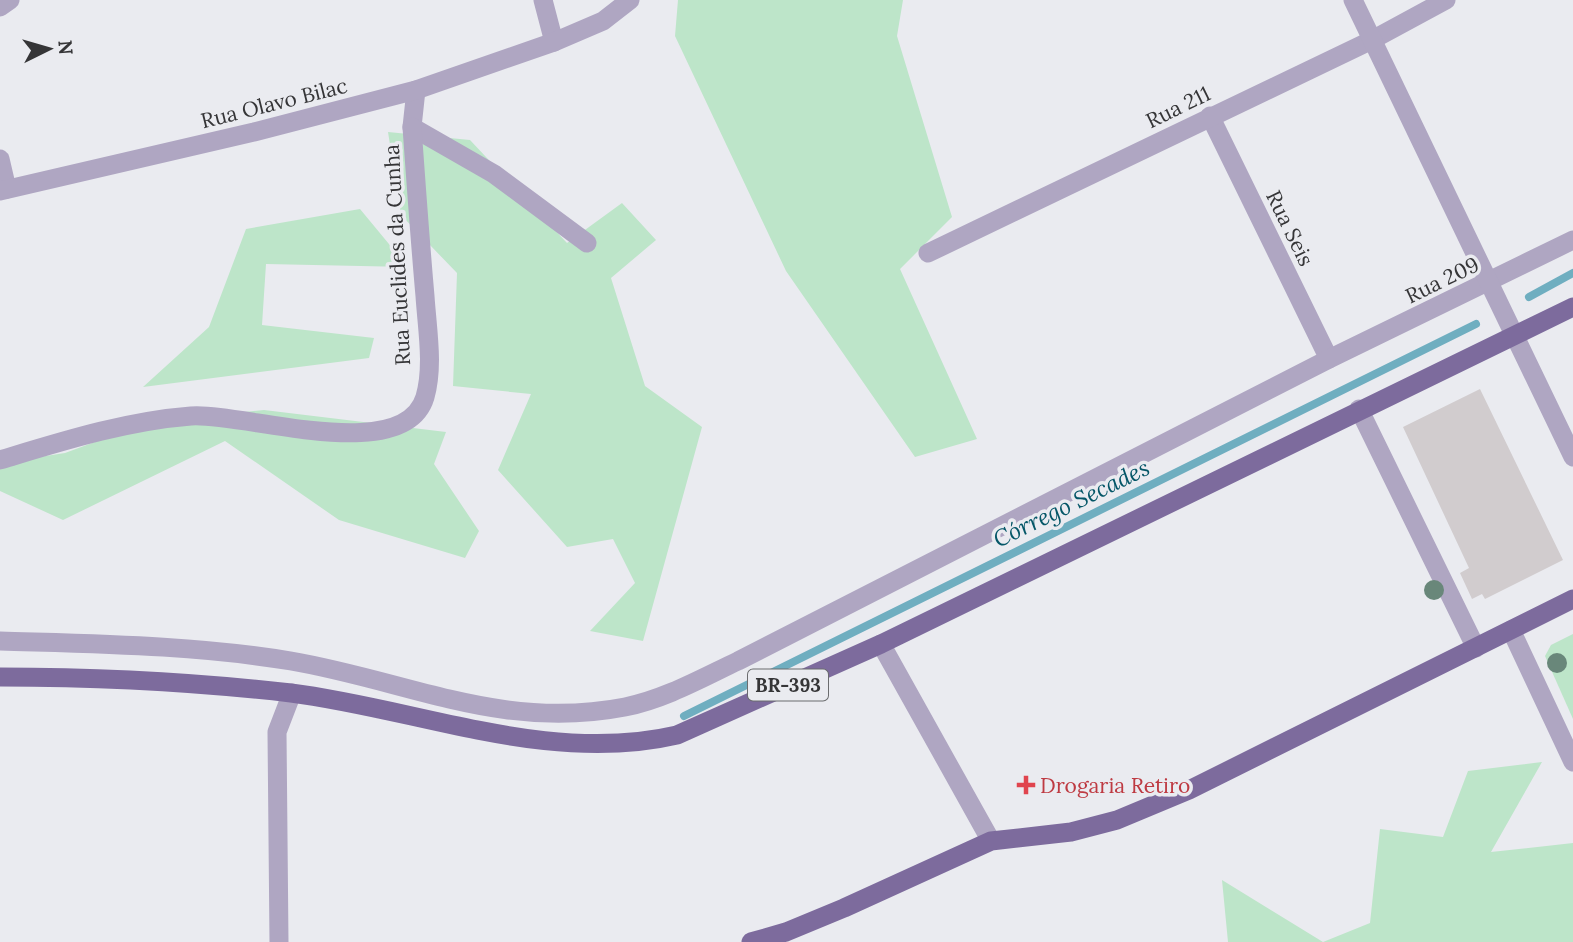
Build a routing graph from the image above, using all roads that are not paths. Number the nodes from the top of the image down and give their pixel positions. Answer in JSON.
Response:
{"nodes":[{"id":1,"x":10,"y":0,"type":"edge"},
{"id":2,"x":543,"y":0,"type":"edge"},
{"id":3,"x":630,"y":0,"type":"edge"},
{"id":4,"x":1353,"y":0,"type":"edge"},
{"id":5,"x":1446,"y":0,"type":"edge"},
{"id":6,"x":0,"y":7,"type":"edge"},
{"id":7,"x":1372,"y":40,"type":"junction"},
{"id":8,"x":554,"y":42,"type":"junction"},
{"id":9,"x":416,"y":90,"type":"junction"},
{"id":10,"x":1210,"y":116,"type":"junction"},
{"id":11,"x":412,"y":127,"type":"junction"},
{"id":12,"x":0,"y":159,"type":"edge"},
{"id":13,"x":3,"y":190,"type":"edge"},
{"id":14,"x":1573,"y":240,"type":"edge"},
{"id":15,"x":587,"y":243,"type":"dead end"},
{"id":16,"x":929,"y":253,"type":"dead end"},
{"id":17,"x":1491,"y":289,"type":"junction"},
{"id":18,"x":1573,"y":307,"type":"edge"},
{"id":19,"x":1511,"y":330,"type":"junction"},
{"id":20,"x":1329,"y":359,"type":"junction"},
{"id":21,"x":1359,"y":409,"type":"junction"},
{"id":22,"x":1573,"y":457,"type":"edge"},
{"id":23,"x":0,"y":460,"type":"edge"},
{"id":24,"x":1573,"y":599,"type":"edge"},
{"id":25,"x":1511,"y":630,"type":"junction"},
{"id":26,"x":0,"y":641,"type":"edge"},
{"id":27,"x":881,"y":643,"type":"junction"},
{"id":28,"x":1476,"y":648,"type":"junction"},
{"id":29,"x":0,"y":677,"type":"edge"},
{"id":30,"x":292,"y":694,"type":"junction"},
{"id":31,"x":1573,"y":762,"type":"edge"},
{"id":32,"x":991,"y":841,"type":"junction"},
{"id":33,"x":279,"y":942,"type":"edge"},
{"id":34,"x":751,"y":942,"type":"edge"}],
"edges":[{"from":1,"to":6,"type":"street"},
{"from":2,"to":8,"type":"street"},
{"from":3,"to":8,"type":"street","name":"Rua Olavo Bilac"},
{"from":4,"to":7,"type":"street"},
{"from":5,"to":7,"type":"street","name":"Rua 211"},
{"from":7,"to":10,"type":"street","name":"Rua 211"},
{"from":7,"to":17,"type":"street"},
{"from":8,"to":9,"type":"street","name":"Rua Olavo Bilac"},
{"from":9,"to":11,"type":"street","name":"Rua Euclides da Cunha"},
{"from":9,"to":13,"type":"street","name":"Rua Olavo Bilac"},
{"from":10,"to":16,"type":"street","name":"Rua 211"},
{"from":10,"to":20,"type":"street","name":"Rua Seis"},
{"from":11,"to":15,"type":"street","name":"Rua Euclides da Cunha"},
{"from":11,"to":23,"type":"street","name":"Rua Euclides da Cunha"},
{"from":12,"to":13,"type":"street"},
{"from":14,"to":17,"type":"street","name":"Rua 209"},
{"from":17,"to":19,"type":"street"},
{"from":17,"to":20,"type":"street","name":"Rua 209"},
{"from":18,"to":19,"type":"main road","number":"BR-393"},
{"from":19,"to":21,"type":"main road","number":"BR-393"},
{"from":19,"to":22,"type":"street"},
{"from":20,"to":26,"type":"street","name":"Rua 209"},
{"from":21,"to":27,"type":"main road","number":"BR-393"},
{"from":21,"to":28,"type":"street"},
{"from":24,"to":25,"type":"main road"},
{"from":25,"to":28,"type":"main road"},
{"from":25,"to":31,"type":"street"},
{"from":27,"to":30,"type":"main road","number":"BR-393"},
{"from":27,"to":32,"type":"street"},
{"from":28,"to":32,"type":"main road"},
{"from":29,"to":30,"type":"main road","number":"BR-393"},
{"from":30,"to":33,"type":"street"},
{"from":32,"to":34,"type":"main road"}]}
